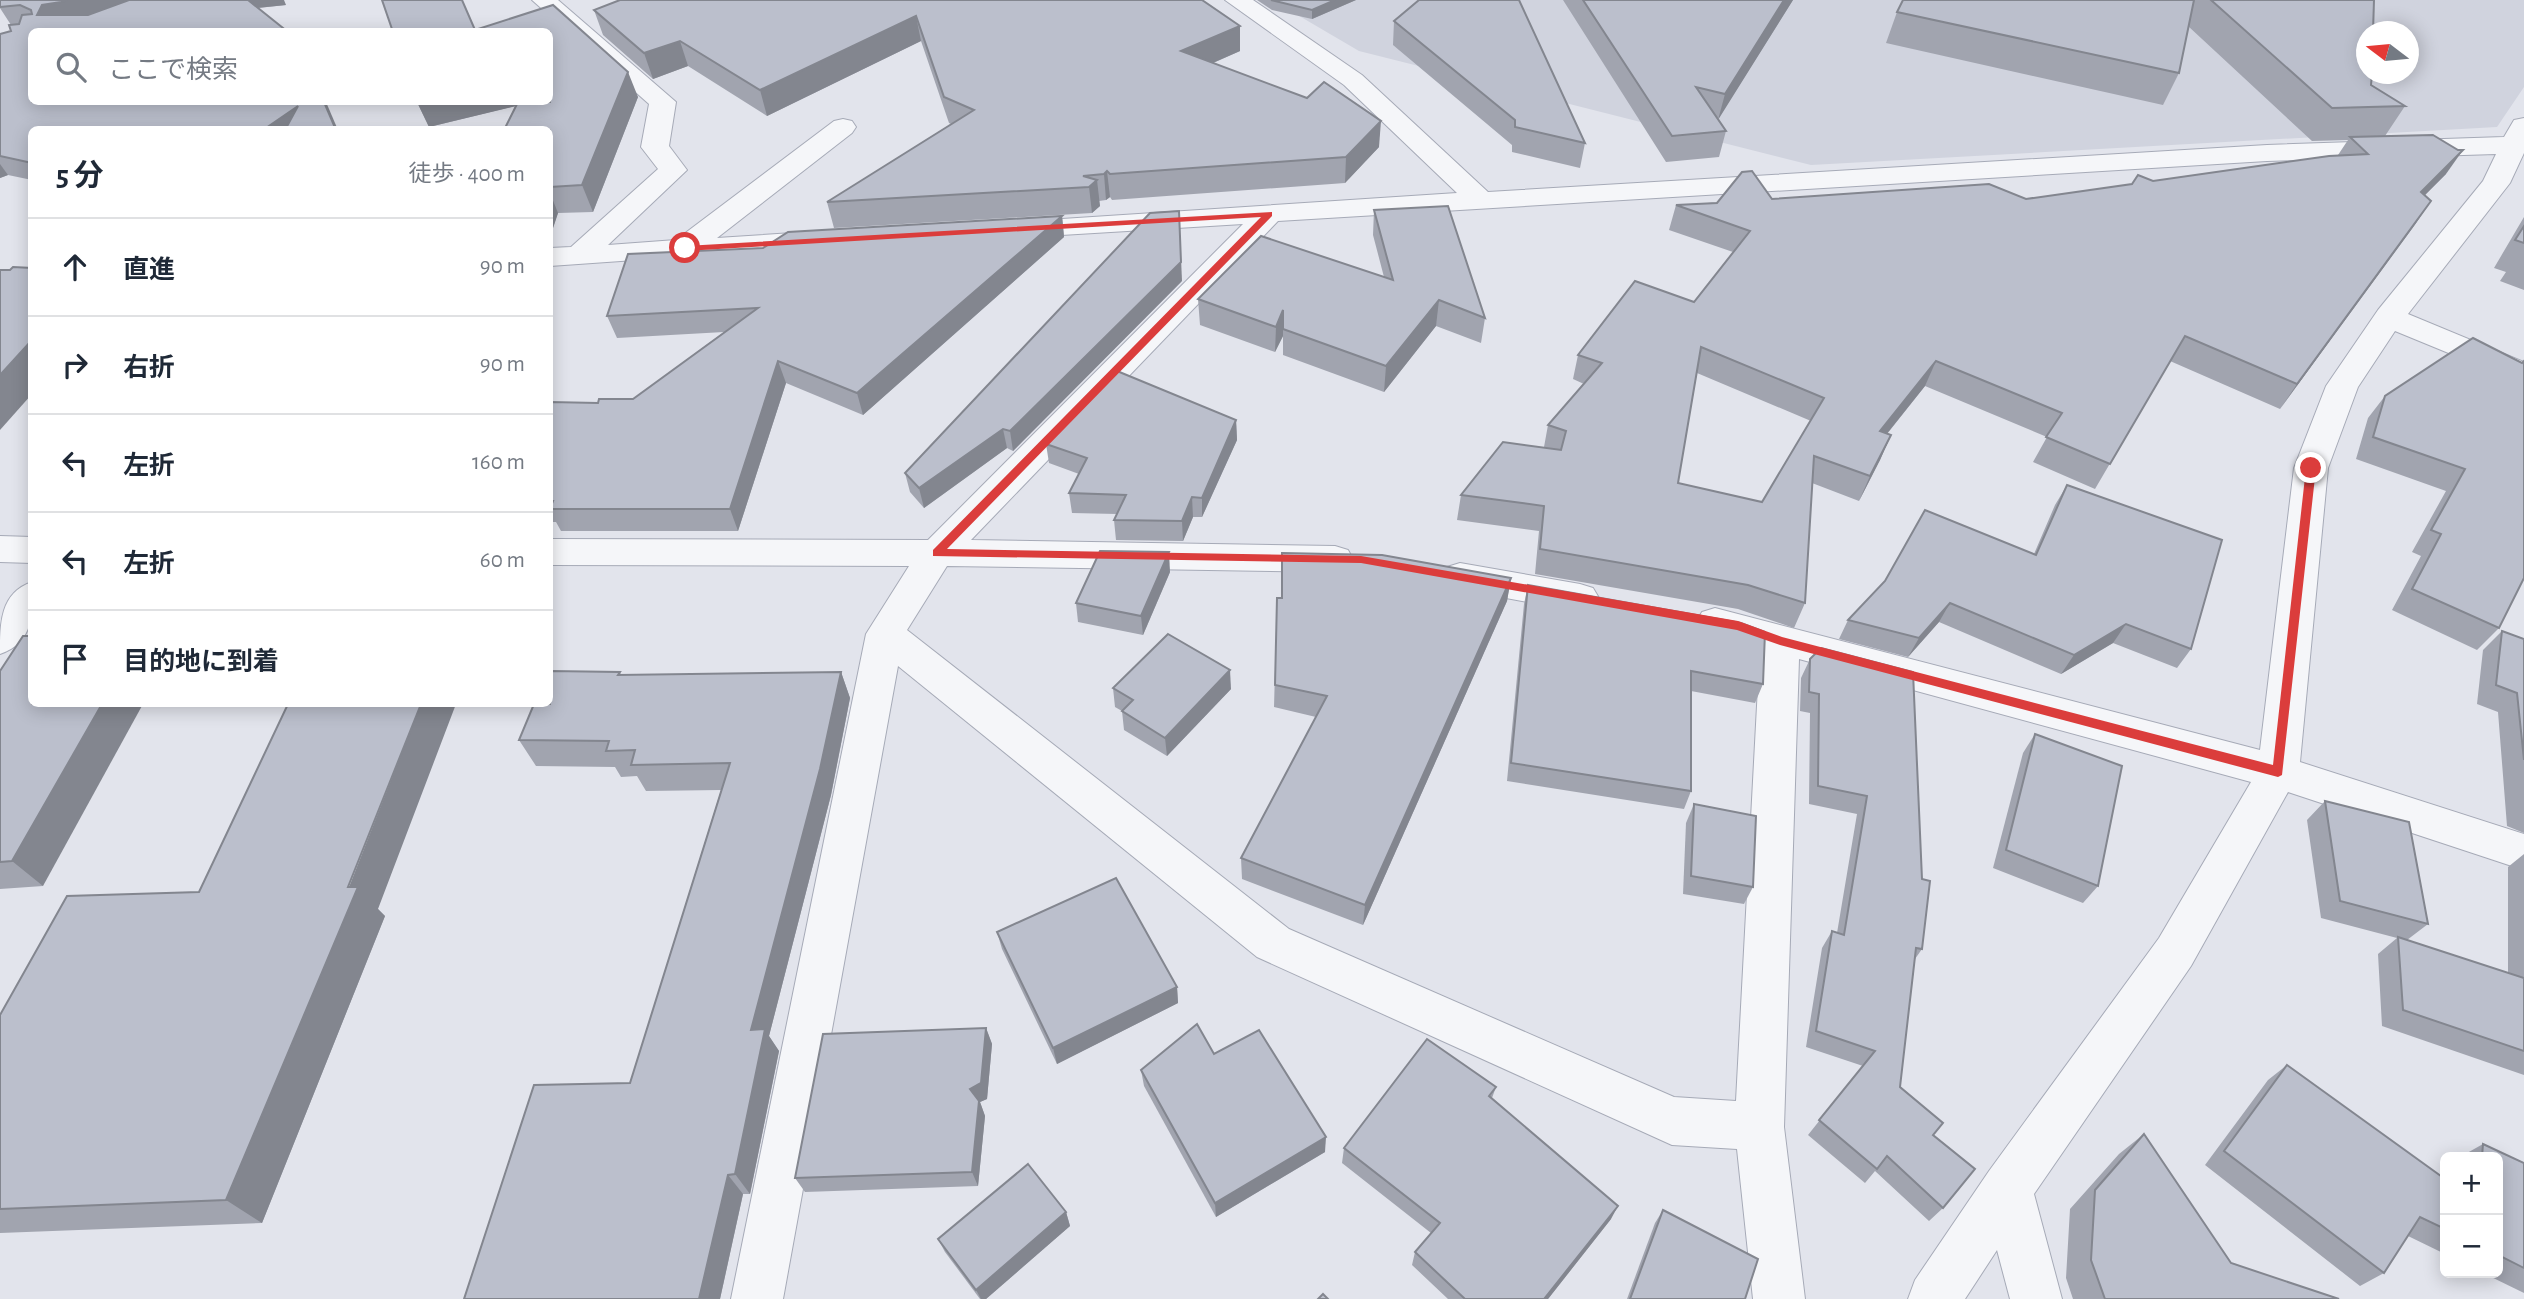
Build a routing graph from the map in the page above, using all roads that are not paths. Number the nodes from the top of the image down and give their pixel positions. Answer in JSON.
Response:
{"nodes":[{"id":1,"x":544,"y":0,"type":"edge"},
{"id":2,"x":1237,"y":0,"type":"edge"},
{"id":3,"x":843,"y":127,"type":"dead end"},
{"id":4,"x":2520,"y":138,"type":"edge"},
{"id":5,"x":1479,"y":199,"type":"junction"},
{"id":6,"x":1269,"y":214,"type":"junction"},
{"id":7,"x":981,"y":231,"type":"edge"},
{"id":8,"x":844,"y":239,"type":"edge"},
{"id":9,"x":685,"y":248,"type":"junction"},
{"id":10,"x":579,"y":255,"type":"junction"},
{"id":11,"x":553,"y":257,"type":"edge"},
{"id":12,"x":2389,"y":317,"type":"junction"},
{"id":13,"x":2524,"y":374,"type":"edge"},
{"id":14,"x":0,"y":549,"type":"edge"},
{"id":15,"x":28,"y":550,"type":"edge"},
{"id":16,"x":553,"y":552,"type":"edge"},
{"id":17,"x":937,"y":553,"type":"junction"},
{"id":18,"x":1374,"y":562,"type":"edge"},
{"id":19,"x":1428,"y":571,"type":"edge"},
{"id":20,"x":28,"y":601,"type":"edge"},
{"id":21,"x":1616,"y":604,"type":"edge"},
{"id":22,"x":1684,"y":616,"type":"edge"},
{"id":23,"x":885,"y":634,"type":"junction"},
{"id":24,"x":0,"y":639,"type":"edge"},
{"id":25,"x":1780,"y":640,"type":"junction"},
{"id":26,"x":2278,"y":772,"type":"junction"},
{"id":27,"x":2524,"y":852,"type":"edge"},
{"id":28,"x":1759,"y":1127,"type":"junction"},
{"id":29,"x":2007,"y":1189,"type":"junction"},
{"id":30,"x":757,"y":1299,"type":"edge"},
{"id":31,"x":1779,"y":1299,"type":"edge"},
{"id":32,"x":1934,"y":1299,"type":"edge"},
{"id":33,"x":2036,"y":1299,"type":"edge"}],
"edges":[{"from":1,"to":10,"type":"street"},
{"from":2,"to":5,"type":"street"},
{"from":3,"to":9,"type":"street"},
{"from":4,"to":5,"type":"street"},
{"from":4,"to":12,"type":"street"},
{"from":5,"to":6,"type":"street"},
{"from":6,"to":7,"type":"street"},
{"from":6,"to":17,"type":"street"},
{"from":8,"to":9,"type":"street"},
{"from":9,"to":10,"type":"street"},
{"from":10,"to":11,"type":"street"},
{"from":12,"to":13,"type":"street"},
{"from":12,"to":26,"type":"street"},
{"from":14,"to":15,"type":"street"},
{"from":16,"to":17,"type":"street"},
{"from":17,"to":18,"type":"street"},
{"from":17,"to":23,"type":"street"},
{"from":19,"to":21,"type":"street"},
{"from":20,"to":24,"type":"street"},
{"from":22,"to":25,"type":"street"},
{"from":23,"to":28,"type":"street"},
{"from":23,"to":30,"type":"street"},
{"from":25,"to":26,"type":"street"},
{"from":25,"to":28,"type":"street"},
{"from":26,"to":27,"type":"street"},
{"from":26,"to":29,"type":"street"},
{"from":28,"to":31,"type":"street"},
{"from":29,"to":32,"type":"street"},
{"from":29,"to":33,"type":"street"}]}
